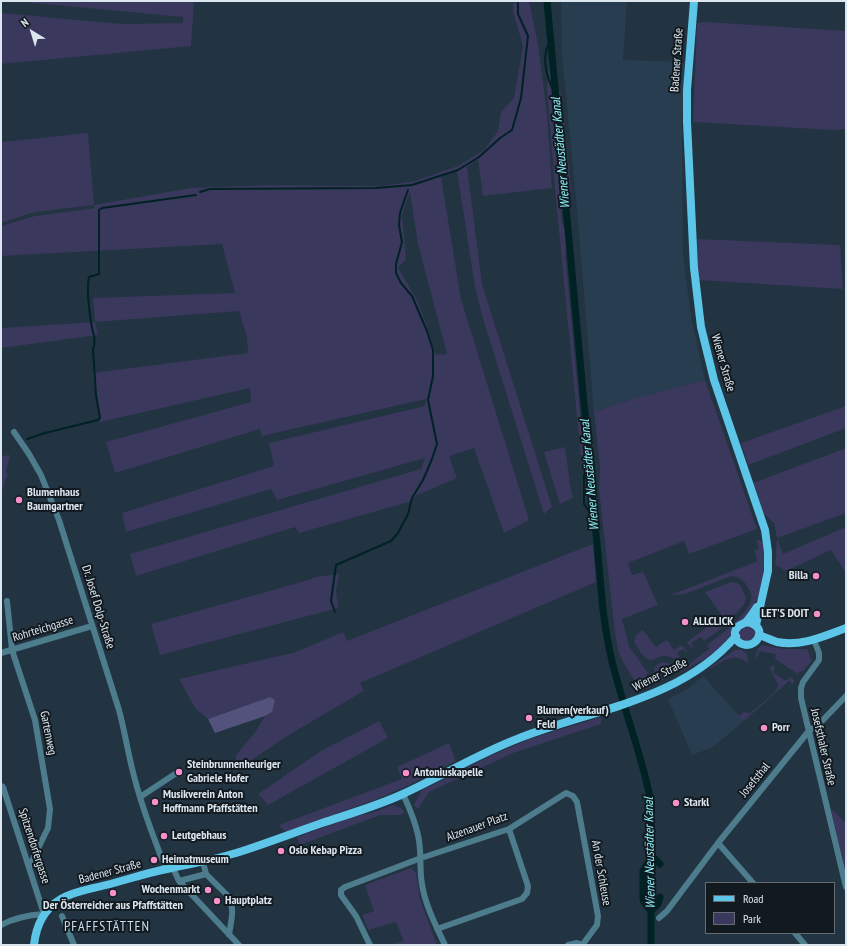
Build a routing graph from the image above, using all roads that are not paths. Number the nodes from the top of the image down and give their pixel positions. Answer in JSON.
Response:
{"nodes":[{"id":1,"x":694,"y":1,"type":"edge"},
{"id":2,"x":687,"y":122,"type":"joint"},
{"id":3,"x":14,"y":432,"type":"dead end"},
{"id":4,"x":7,"y":601,"type":"dead end"},
{"id":5,"x":760,"y":604,"type":"junction"},
{"id":6,"x":746,"y":622,"type":"junction"},
{"id":7,"x":756,"y":625,"type":"junction"},
{"id":8,"x":92,"y":626,"type":"junction"},
{"id":9,"x":846,"y":628,"type":"edge"},
{"id":10,"x":759,"y":635,"type":"junction"},
{"id":11,"x":736,"y":636,"type":"junction"},
{"id":12,"x":814,"y":640,"type":"junction"},
{"id":13,"x":740,"y":643,"type":"junction"},
{"id":14,"x":12,"y":650,"type":"junction"},
{"id":15,"x":1,"y":653,"type":"edge"},
{"id":16,"x":719,"y":653,"type":"junction"},
{"id":17,"x":846,"y":696,"type":"edge"},
{"id":18,"x":808,"y":732,"type":"junction"},
{"id":19,"x":178,"y":772,"type":"dead end"},
{"id":20,"x":1,"y":786,"type":"edge"},
{"id":21,"x":403,"y":794,"type":"junction"},
{"id":22,"x":140,"y":797,"type":"junction"},
{"id":23,"x":577,"y":802,"type":"joint"},
{"id":24,"x":509,"y":829,"type":"junction"},
{"id":25,"x":718,"y":843,"type":"junction"},
{"id":26,"x":36,"y":851,"type":"junction"},
{"id":27,"x":25,"y":853,"type":"junction"},
{"id":28,"x":421,"y":858,"type":"junction"},
{"id":29,"x":202,"y":862,"type":"junction"},
{"id":30,"x":29,"y":867,"type":"junction"},
{"id":31,"x":170,"y":868,"type":"junction"},
{"id":32,"x":206,"y":874,"type":"junction"},
{"id":33,"x":179,"y":881,"type":"junction"},
{"id":34,"x":751,"y":882,"type":"edge"},
{"id":35,"x":846,"y":887,"type":"edge"},
{"id":36,"x":44,"y":914,"type":"junction"},
{"id":37,"x":62,"y":916,"type":"dead end"},
{"id":38,"x":659,"y":918,"type":"dead end"},
{"id":39,"x":1,"y":924,"type":"edge"},
{"id":40,"x":437,"y":929,"type":"junction"},
{"id":41,"x":796,"y":934,"type":"edge"},
{"id":42,"x":229,"y":935,"type":"junction"},
{"id":43,"x":34,"y":945,"type":"edge"},
{"id":44,"x":74,"y":945,"type":"edge"},
{"id":45,"x":239,"y":945,"type":"edge"},
{"id":46,"x":370,"y":945,"type":"edge"},
{"id":47,"x":445,"y":945,"type":"edge"},
{"id":48,"x":568,"y":945,"type":"edge"},
{"id":49,"x":583,"y":945,"type":"edge"},
{"id":50,"x":805,"y":945,"type":"edge"}],
"edges":[{"from":1,"to":2,"type":"main road","name":"Badener Straße"},
{"from":2,"to":5,"type":"main road","name":"Wiener Straße"},
{"from":3,"to":8,"type":"street","name":"Dr. Josef Dolp-Straße"},
{"from":4,"to":14,"type":"street","name":"Gartenweg"},
{"from":5,"to":6,"type":"main road","name":"Wiener Straße"},
{"from":5,"to":7,"type":"main road","name":"Wiener Straße"},
{"from":6,"to":7,"type":"main road"},
{"from":6,"to":11,"type":"main road","name":"Wiener Straße"},
{"from":7,"to":10,"type":"main road","name":"Wiener Straße"},
{"from":8,"to":14,"type":"street","name":"Rohrteichgasse"},
{"from":8,"to":22,"type":"street","name":"Dr. Josef Dolp-Straße"},
{"from":9,"to":12,"type":"main road"},
{"from":10,"to":12,"type":"main road"},
{"from":10,"to":13,"type":"main road","name":"Wiener Straße"},
{"from":11,"to":13,"type":"main road"},
{"from":11,"to":16,"type":"main road","name":"Wiener Straße"},
{"from":12,"to":18,"type":"street","name":"Josefsthaler Straße"},
{"from":13,"to":16,"type":"main road","name":"Wiener Straße"},
{"from":14,"to":15,"type":"street","name":"Rohrteichgasse"},
{"from":14,"to":26,"type":"street","name":"Gartenweg"},
{"from":16,"to":21,"type":"main road","name":"Wiener Straße"},
{"from":17,"to":18,"type":"street","name":"Josefsthal"},
{"from":18,"to":25,"type":"street","name":"Josefsthal"},
{"from":18,"to":35,"type":"street","name":"Josefsthaler Straße"},
{"from":19,"to":22,"type":"street"},
{"from":20,"to":27,"type":"street","name":"Spitzendorfergasse"},
{"from":21,"to":28,"type":"street"},
{"from":21,"to":29,"type":"main road","name":"Badener Straße"},
{"from":22,"to":31,"type":"street","name":"Dr. Josef Dolp-Straße"},
{"from":23,"to":24,"type":"street","name":"Alzenauer Platz"},
{"from":23,"to":49,"type":"street","name":"An der Schleuse"},
{"from":24,"to":28,"type":"street","name":"Alzenauer Platz"},
{"from":24,"to":40,"type":"street"},
{"from":25,"to":34,"type":"street"},
{"from":25,"to":38,"type":"street","name":"Josefsthal"},
{"from":26,"to":27,"type":"street"},
{"from":26,"to":30,"type":"street","name":"Gartenweg"},
{"from":27,"to":30,"type":"street","name":"Spitzendorfergasse"},
{"from":28,"to":40,"type":"street"},
{"from":28,"to":46,"type":"street","name":"Alzenauer Platz"},
{"from":29,"to":31,"type":"main road","name":"Badener Straße"},
{"from":29,"to":32,"type":"street"},
{"from":30,"to":36,"type":"street","name":"Spitzendorfergasse"},
{"from":31,"to":33,"type":"street"},
{"from":31,"to":36,"type":"main road","name":"Badener Straße"},
{"from":32,"to":33,"type":"street"},
{"from":32,"to":42,"type":"street"},
{"from":33,"to":42,"type":"street"},
{"from":36,"to":39,"type":"street"},
{"from":36,"to":43,"type":"main road","name":"Badener Straße"},
{"from":37,"to":44,"type":"street"},
{"from":40,"to":47,"type":"street"},
{"from":41,"to":50,"type":"street"},
{"from":42,"to":45,"type":"street"},
{"from":48,"to":49,"type":"street"}]}
